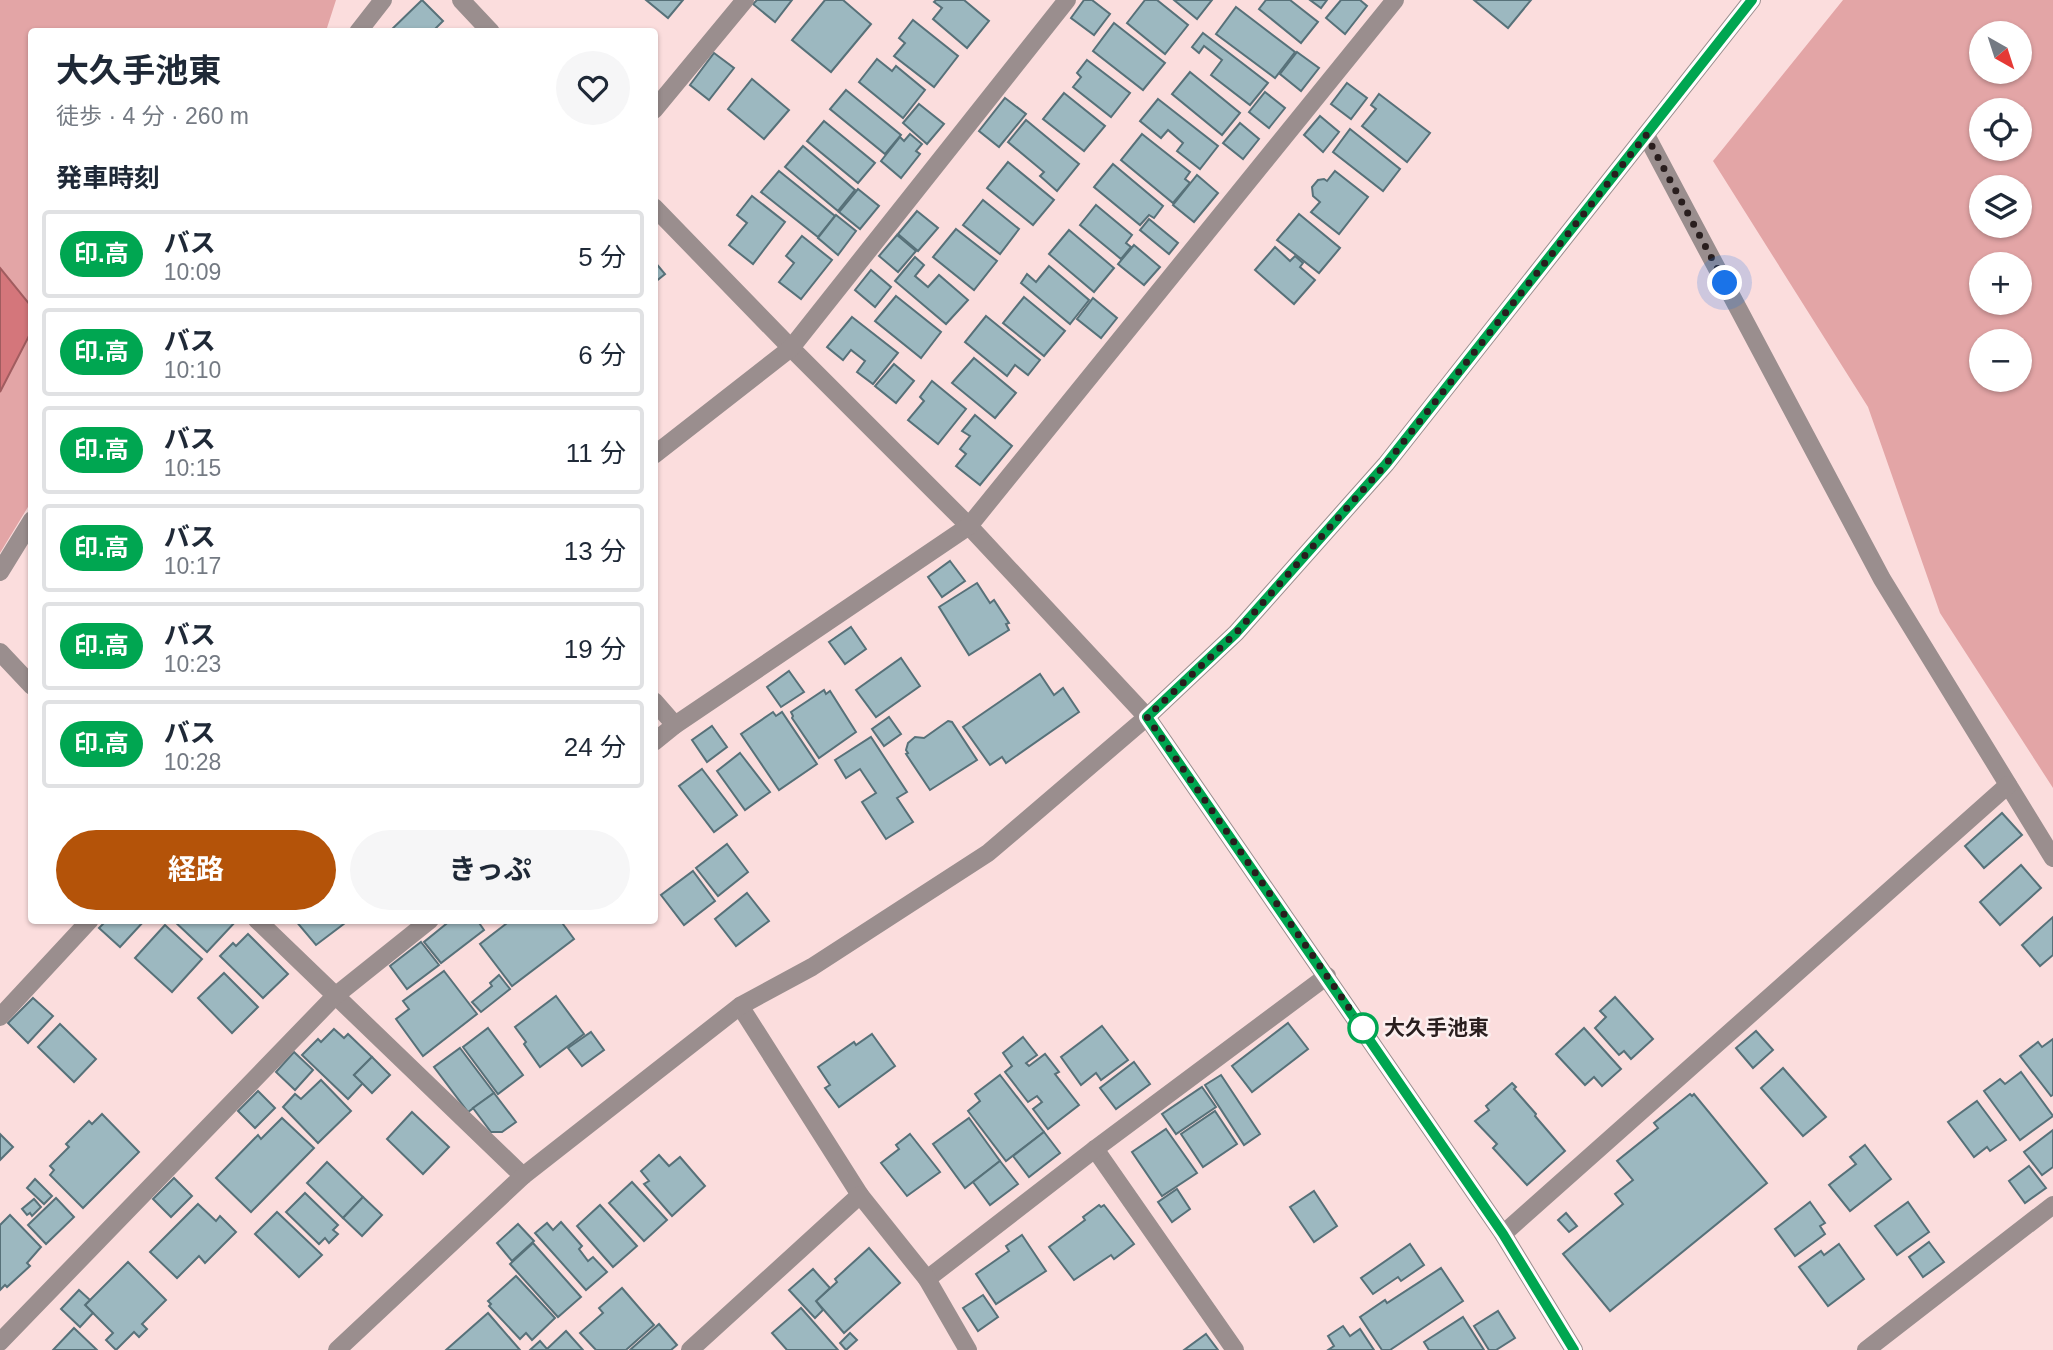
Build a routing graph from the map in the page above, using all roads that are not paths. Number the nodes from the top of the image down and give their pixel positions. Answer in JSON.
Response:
{"nodes":[{"id":1,"x":383,"y":0,"type":"edge"},
{"id":2,"x":461,"y":0,"type":"edge"},
{"id":3,"x":745,"y":0,"type":"edge"},
{"id":4,"x":1067,"y":0,"type":"edge"},
{"id":5,"x":1395,"y":0,"type":"edge"},
{"id":6,"x":1752,"y":0,"type":"edge"},
{"id":7,"x":361,"y":28,"type":"edge"},
{"id":8,"x":487,"y":28,"type":"edge"},
{"id":9,"x":658,"y":105,"type":"edge"},
{"id":10,"x":1646,"y":135,"type":"junction"},
{"id":11,"x":658,"y":211,"type":"edge"},
{"id":12,"x":791,"y":348,"type":"junction"},
{"id":13,"x":658,"y":452,"type":"edge"},
{"id":14,"x":28,"y":526,"type":"edge"},
{"id":15,"x":969,"y":526,"type":"junction"},
{"id":16,"x":0,"y":572,"type":"edge"},
{"id":17,"x":0,"y":652,"type":"edge"},
{"id":18,"x":28,"y":682,"type":"edge"},
{"id":19,"x":658,"y":706,"type":"edge"},
{"id":20,"x":1147,"y":717,"type":"junction"},
{"id":21,"x":675,"y":725,"type":"junction"},
{"id":22,"x":658,"y":739,"type":"edge"},
{"id":23,"x":2008,"y":785,"type":"junction"},
{"id":24,"x":2053,"y":858,"type":"edge"},
{"id":25,"x":86,"y":924,"type":"edge"},
{"id":26,"x":261,"y":924,"type":"edge"},
{"id":27,"x":425,"y":924,"type":"edge"},
{"id":28,"x":1327,"y":976,"type":"junction"},
{"id":29,"x":335,"y":996,"type":"junction"},
{"id":30,"x":740,"y":1006,"type":"junction"},
{"id":31,"x":0,"y":1017,"type":"edge"},
{"id":32,"x":1095,"y":1149,"type":"junction"},
{"id":33,"x":523,"y":1176,"type":"junction"},
{"id":34,"x":860,"y":1195,"type":"junction"},
{"id":35,"x":2051,"y":1211,"type":"edge"},
{"id":36,"x":1503,"y":1234,"type":"junction"},
{"id":37,"x":927,"y":1279,"type":"junction"},
{"id":38,"x":0,"y":1342,"type":"edge"},
{"id":39,"x":1873,"y":1348,"type":"edge"},
{"id":40,"x":337,"y":1350,"type":"edge"},
{"id":41,"x":690,"y":1350,"type":"edge"},
{"id":42,"x":968,"y":1350,"type":"edge"},
{"id":43,"x":1234,"y":1350,"type":"edge"},
{"id":44,"x":1574,"y":1350,"type":"edge"}],
"edges":[{"from":1,"to":7,"type":"street"},
{"from":2,"to":8,"type":"street"},
{"from":3,"to":9,"type":"street"},
{"from":4,"to":12,"type":"street"},
{"from":5,"to":15,"type":"street"},
{"from":6,"to":10,"type":"street"},
{"from":10,"to":20,"type":"street"},
{"from":10,"to":23,"type":"street"},
{"from":11,"to":12,"type":"street"},
{"from":12,"to":13,"type":"street"},
{"from":12,"to":15,"type":"street"},
{"from":14,"to":16,"type":"street"},
{"from":15,"to":20,"type":"street"},
{"from":15,"to":21,"type":"street"},
{"from":17,"to":18,"type":"street"},
{"from":19,"to":21,"type":"street"},
{"from":20,"to":28,"type":"street"},
{"from":20,"to":30,"type":"street"},
{"from":21,"to":22,"type":"street"},
{"from":23,"to":24,"type":"street"},
{"from":23,"to":36,"type":"street"},
{"from":25,"to":31,"type":"street"},
{"from":26,"to":29,"type":"street"},
{"from":27,"to":29,"type":"street"},
{"from":28,"to":32,"type":"street"},
{"from":28,"to":36,"type":"street"},
{"from":29,"to":33,"type":"street"},
{"from":29,"to":38,"type":"street"},
{"from":30,"to":33,"type":"street"},
{"from":30,"to":34,"type":"street"},
{"from":32,"to":37,"type":"street"},
{"from":32,"to":43,"type":"street"},
{"from":33,"to":40,"type":"street"},
{"from":34,"to":37,"type":"street"},
{"from":34,"to":41,"type":"street"},
{"from":35,"to":39,"type":"street"},
{"from":36,"to":44,"type":"street"},
{"from":37,"to":42,"type":"street"}]}
